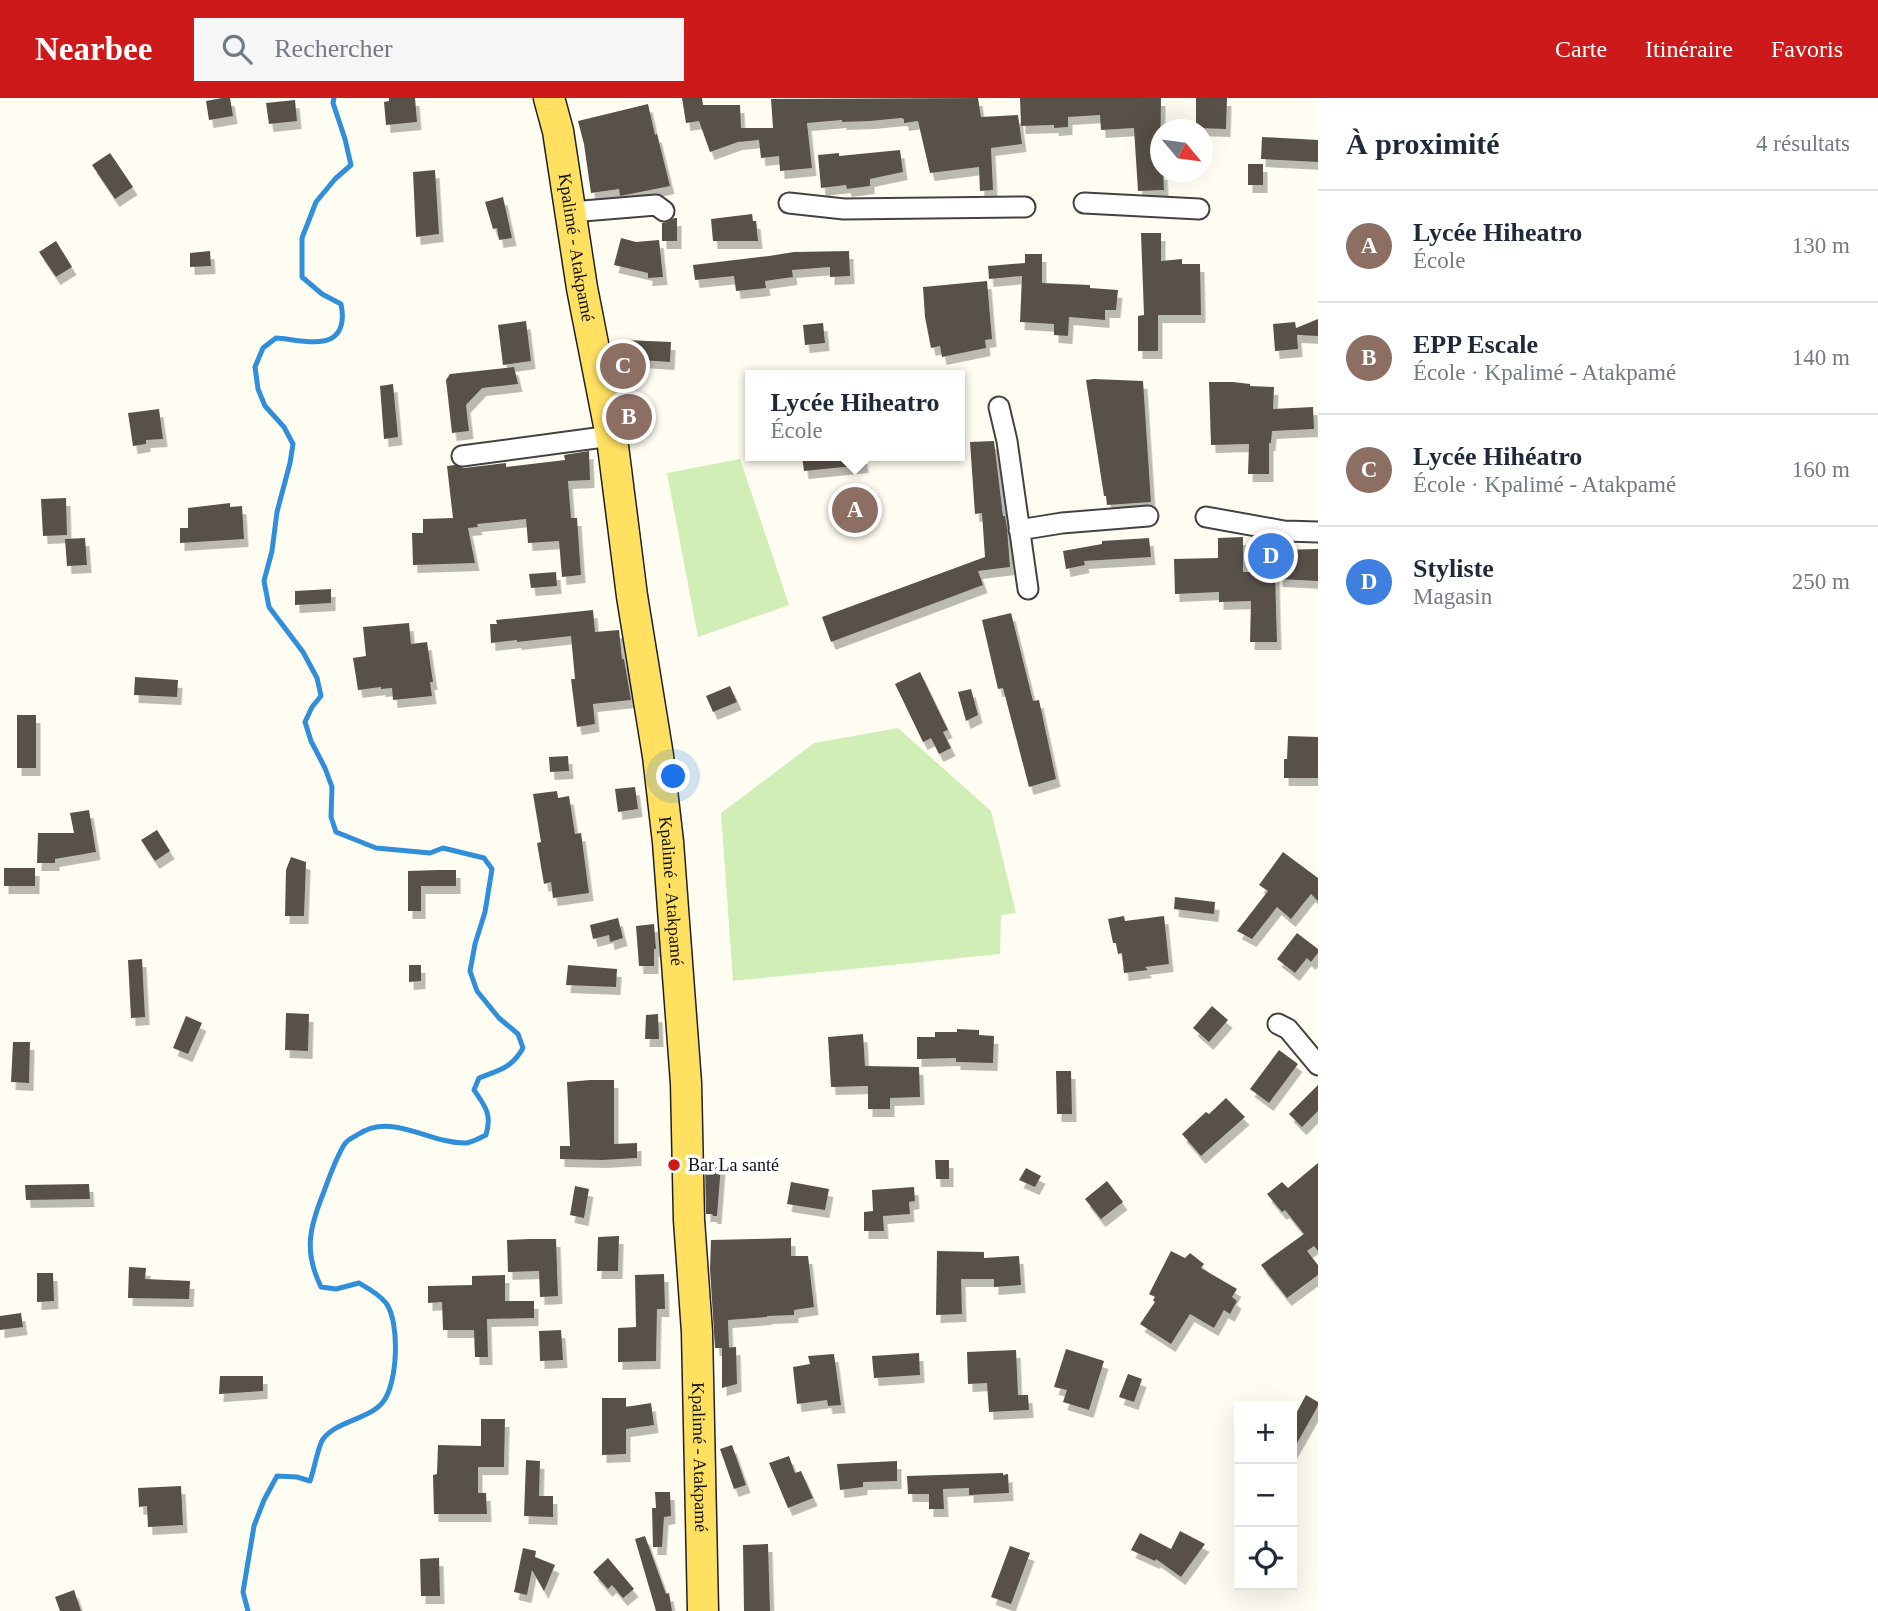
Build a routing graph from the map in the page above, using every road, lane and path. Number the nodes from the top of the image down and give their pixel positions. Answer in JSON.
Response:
{"nodes":[{"id":1,"x":549,"y":98,"type":"edge"},
{"id":2,"x":789,"y":203,"type":"dead end"},
{"id":3,"x":1084,"y":203,"type":"dead end"},
{"id":4,"x":1025,"y":207,"type":"dead end"},
{"id":5,"x":1199,"y":209,"type":"dead end"},
{"id":6,"x":664,"y":211,"type":"dead end"},
{"id":7,"x":571,"y":212,"type":"junction"},
{"id":8,"x":999,"y":407,"type":"dead end"},
{"id":9,"x":611,"y":436,"type":"junction"},
{"id":10,"x":462,"y":456,"type":"dead end"},
{"id":11,"x":1148,"y":516,"type":"dead end"},
{"id":12,"x":1206,"y":517,"type":"dead end"},
{"id":13,"x":1019,"y":530,"type":"junction"},
{"id":14,"x":1318,"y":533,"type":"edge"},
{"id":15,"x":1027,"y":589,"type":"dead end"},
{"id":16,"x":1278,"y":1024,"type":"dead end"},
{"id":17,"x":1318,"y":1065,"type":"edge"},
{"id":18,"x":703,"y":1611,"type":"edge"}],
"edges":[{"from":1,"to":7,"type":"main road","name":"Kpalimé - Atakpamé"},
{"from":2,"to":4,"type":"street"},
{"from":3,"to":5,"type":"street"},
{"from":6,"to":7,"type":"street"},
{"from":7,"to":9,"type":"main road","name":"Kpalimé - Atakpamé"},
{"from":8,"to":13,"type":"street"},
{"from":9,"to":10,"type":"street"},
{"from":9,"to":18,"type":"main road","name":"Kpalimé - Atakpamé"},
{"from":11,"to":13,"type":"street"},
{"from":12,"to":14,"type":"street"},
{"from":13,"to":15,"type":"street"},
{"from":16,"to":17,"type":"street"}]}
